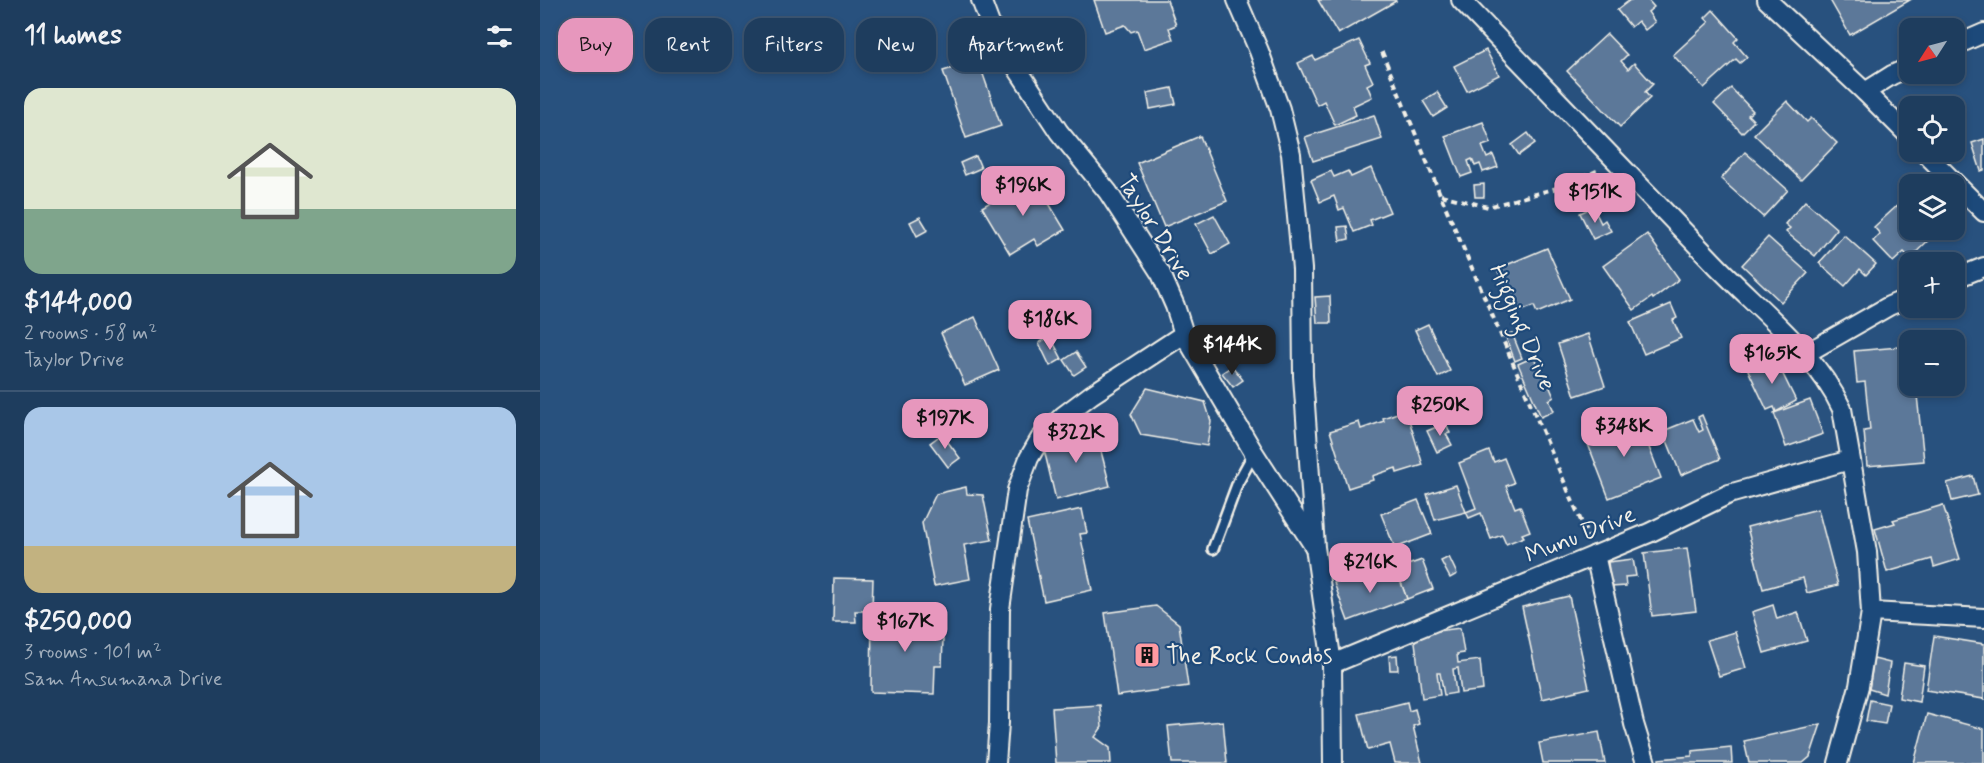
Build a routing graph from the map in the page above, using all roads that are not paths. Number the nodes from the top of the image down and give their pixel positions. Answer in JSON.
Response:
{"nodes":[{"id":1,"x":981,"y":0,"type":"edge"},
{"id":2,"x":1237,"y":0,"type":"edge"},
{"id":3,"x":1461,"y":0,"type":"edge"},
{"id":4,"x":1767,"y":0,"type":"edge"},
{"id":5,"x":1984,"y":33,"type":"edge"},
{"id":6,"x":1965,"y":41,"type":"edge"},
{"id":7,"x":1899,"y":72,"type":"edge"},
{"id":8,"x":1865,"y":92,"type":"junction"},
{"id":9,"x":1899,"y":126,"type":"edge"},
{"id":10,"x":1934,"y":162,"type":"edge"},
{"id":11,"x":1984,"y":212,"type":"edge"},
{"id":12,"x":1984,"y":267,"type":"edge"},
{"id":13,"x":1965,"y":275,"type":"edge"},
{"id":14,"x":1899,"y":302,"type":"edge"},
{"id":15,"x":1184,"y":334,"type":"junction"},
{"id":16,"x":1805,"y":354,"type":"junction"},
{"id":17,"x":1254,"y":453,"type":"junction"},
{"id":18,"x":1850,"y":460,"type":"junction"},
{"id":19,"x":1315,"y":547,"type":"junction"},
{"id":20,"x":1213,"y":549,"type":"dead end"},
{"id":21,"x":1595,"y":555,"type":"junction"},
{"id":22,"x":1871,"y":612,"type":"junction"},
{"id":23,"x":1984,"y":618,"type":"edge"},
{"id":24,"x":1332,"y":664,"type":"junction"},
{"id":25,"x":996,"y":763,"type":"edge"},
{"id":26,"x":1333,"y":763,"type":"edge"},
{"id":27,"x":1646,"y":763,"type":"edge"},
{"id":28,"x":1838,"y":763,"type":"edge"}],
"edges":[{"from":1,"to":15,"type":"street","name":"Taylor Drive"},
{"from":2,"to":19,"type":"street"},
{"from":3,"to":16,"type":"street"},
{"from":4,"to":8,"type":"street"},
{"from":5,"to":6,"type":"street"},
{"from":7,"to":8,"type":"street"},
{"from":8,"to":9,"type":"street"},
{"from":10,"to":11,"type":"street"},
{"from":12,"to":13,"type":"street"},
{"from":14,"to":16,"type":"street"},
{"from":15,"to":17,"type":"street","name":"Taylor Drive"},
{"from":15,"to":25,"type":"street"},
{"from":16,"to":18,"type":"street"},
{"from":17,"to":19,"type":"street","name":"Taylor Drive"},
{"from":17,"to":20,"type":"lane"},
{"from":18,"to":21,"type":"street","name":"Munu Drive"},
{"from":18,"to":22,"type":"street"},
{"from":19,"to":24,"type":"street"},
{"from":21,"to":24,"type":"street","name":"Munu Drive"},
{"from":21,"to":27,"type":"street"},
{"from":22,"to":23,"type":"street"},
{"from":22,"to":28,"type":"street"},
{"from":24,"to":26,"type":"street"}]}
